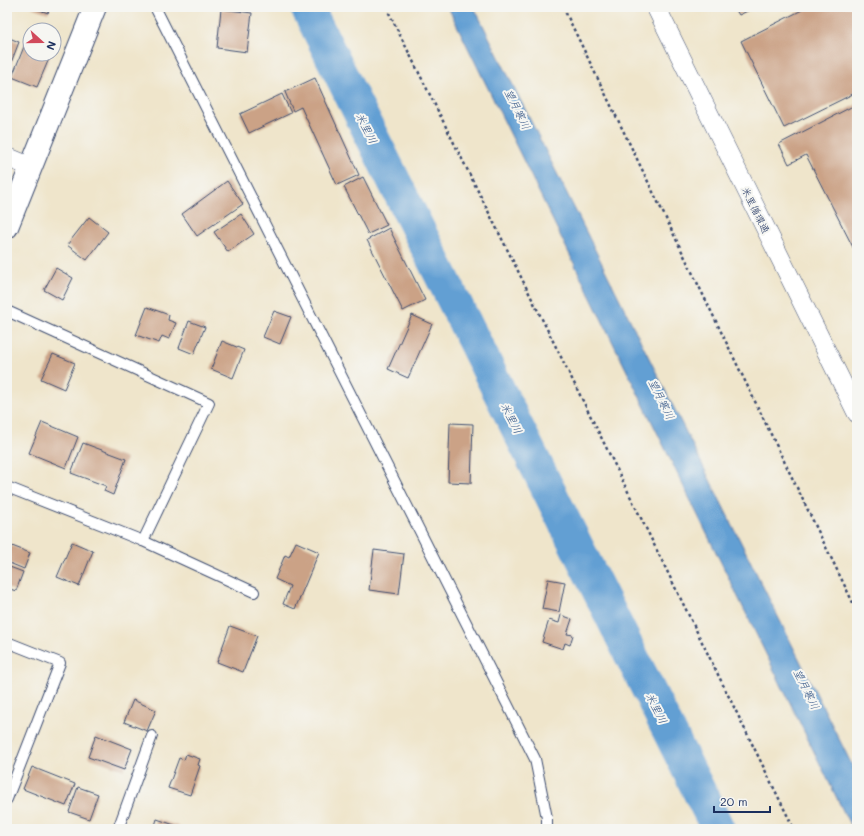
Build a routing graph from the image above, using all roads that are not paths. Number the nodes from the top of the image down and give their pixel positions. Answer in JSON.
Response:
{"nodes":[{"id":1,"x":94,"y":7,"type":"edge"},
{"id":2,"x":155,"y":7,"type":"edge"},
{"id":3,"x":656,"y":7,"type":"edge"},
{"id":4,"x":7,"y":157,"type":"edge"},
{"id":5,"x":31,"y":167,"type":"junction"},
{"id":6,"x":7,"y":227,"type":"edge"},
{"id":7,"x":7,"y":311,"type":"edge"},
{"id":8,"x":857,"y":413,"type":"edge"},
{"id":9,"x":7,"y":487,"type":"edge"},
{"id":10,"x":143,"y":541,"type":"junction"},
{"id":11,"x":254,"y":592,"type":"dead end"},
{"id":12,"x":7,"y":642,"type":"edge"},
{"id":13,"x":152,"y":736,"type":"dead end"},
{"id":14,"x":7,"y":799,"type":"edge"},
{"id":15,"x":118,"y":829,"type":"edge"},
{"id":16,"x":547,"y":829,"type":"edge"}],
"edges":[{"from":1,"to":5,"type":"street"},
{"from":2,"to":16,"type":"lane"},
{"from":3,"to":8,"type":"street","name":"米里循環通"},
{"from":4,"to":5,"type":"street"},
{"from":5,"to":6,"type":"street"},
{"from":7,"to":10,"type":"lane"},
{"from":9,"to":10,"type":"lane"},
{"from":10,"to":11,"type":"lane"},
{"from":12,"to":14,"type":"lane"},
{"from":13,"to":15,"type":"lane"}]}
